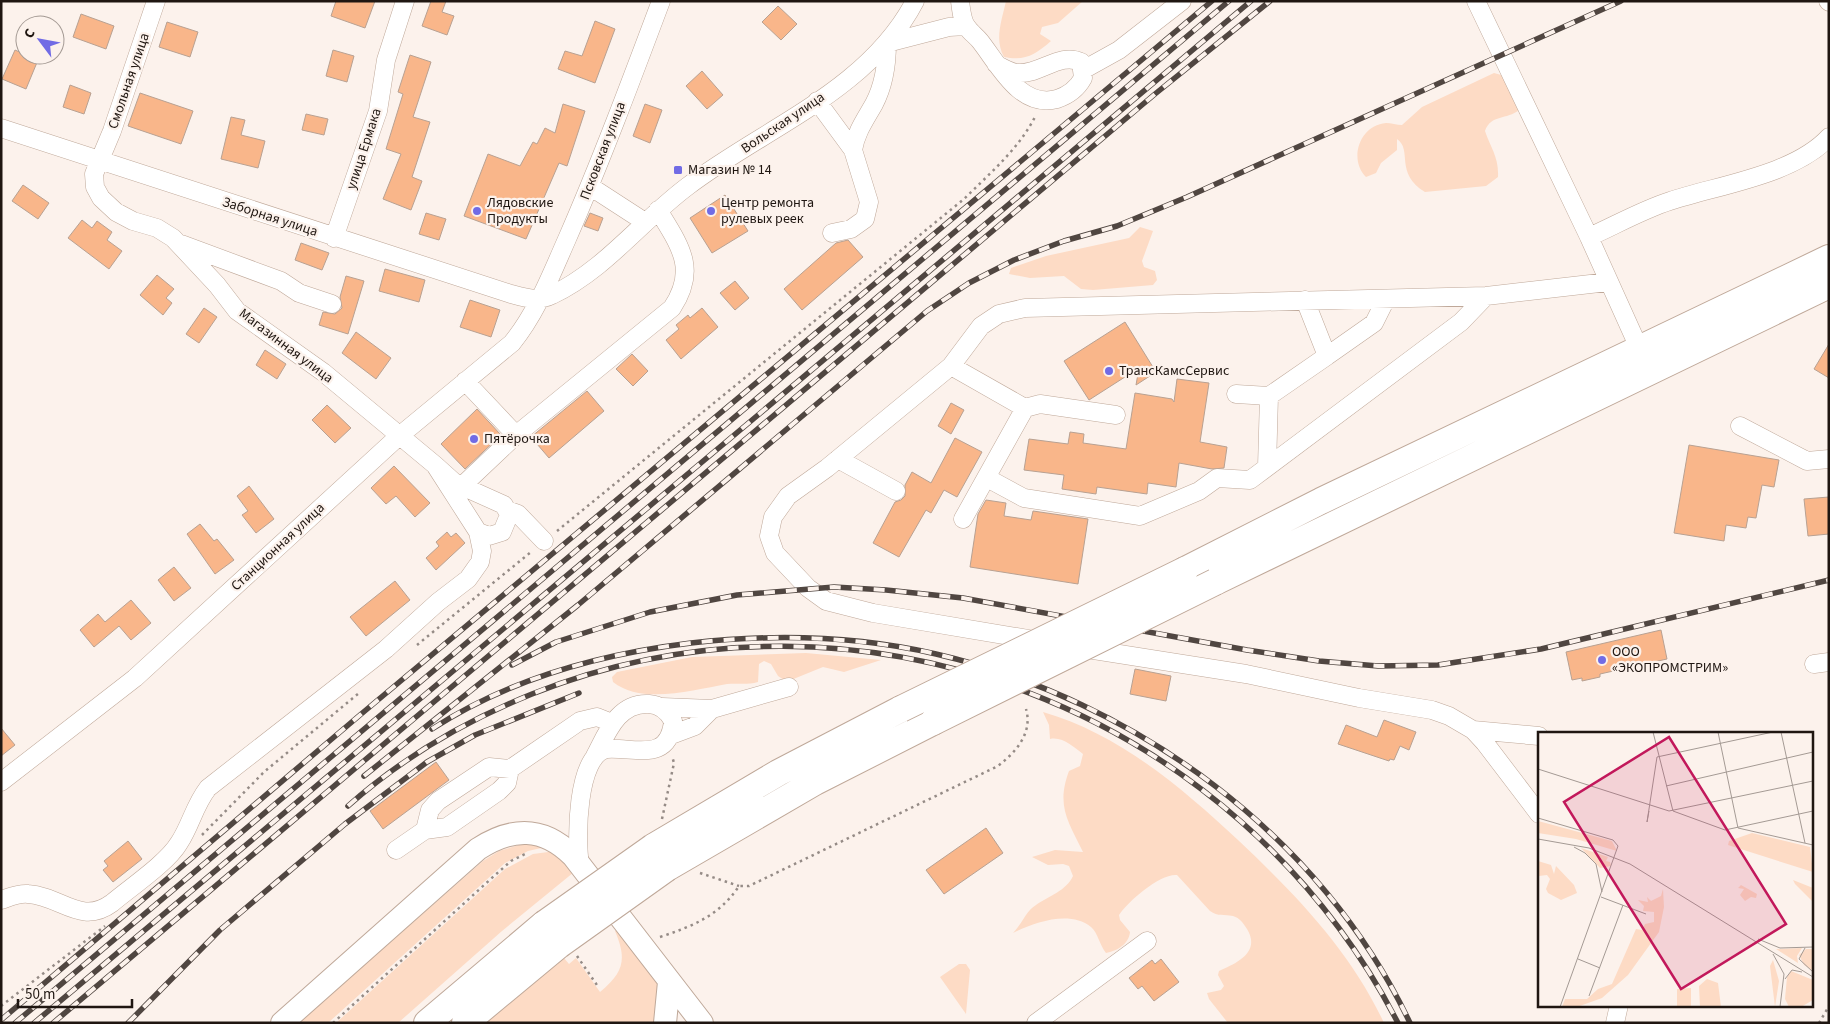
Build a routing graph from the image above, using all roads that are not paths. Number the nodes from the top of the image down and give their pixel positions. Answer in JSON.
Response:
{"nodes":[{"id":1,"x":156,"y":1,"type":"edge"},
{"id":2,"x":405,"y":1,"type":"edge"},
{"id":3,"x":661,"y":1,"type":"edge"},
{"id":4,"x":915,"y":1,"type":"edge"},
{"id":5,"x":960,"y":1,"type":"edge"},
{"id":6,"x":1182,"y":1,"type":"edge"},
{"id":7,"x":1476,"y":1,"type":"edge"},
{"id":8,"x":966,"y":26,"type":"junction"},
{"id":9,"x":887,"y":43,"type":"junction"},
{"id":10,"x":996,"y":64,"type":"junction"},
{"id":11,"x":1083,"y":70,"type":"junction"},
{"id":12,"x":817,"y":101,"type":"junction"},
{"id":13,"x":1,"y":128,"type":"edge"},
{"id":14,"x":1829,"y":137,"type":"edge"},
{"id":15,"x":853,"y":150,"type":"junction"},
{"id":16,"x":100,"y":160,"type":"junction"},
{"id":17,"x":591,"y":187,"type":"junction"},
{"id":18,"x":652,"y":216,"type":"junction"},
{"id":19,"x":832,"y":234,"type":"dead end"},
{"id":20,"x":1589,"y":237,"type":"junction"},
{"id":21,"x":334,"y":238,"type":"junction"},
{"id":22,"x":178,"y":243,"type":"junction"},
{"id":23,"x":1826,"y":266,"type":"edge"},
{"id":24,"x":1608,"y":282,"type":"junction"},
{"id":25,"x":1486,"y":296,"type":"junction"},
{"id":26,"x":1386,"y":298,"type":"junction"},
{"id":27,"x":541,"y":299,"type":"junction"},
{"id":28,"x":1306,"y":300,"type":"junction"},
{"id":29,"x":332,"y":304,"type":"dead end"},
{"id":30,"x":1639,"y":348,"type":"junction"},
{"id":31,"x":1327,"y":356,"type":"junction"},
{"id":32,"x":950,"y":366,"type":"junction"},
{"id":33,"x":465,"y":381,"type":"junction"},
{"id":34,"x":1236,"y":394,"type":"dead end"},
{"id":35,"x":1270,"y":396,"type":"junction"},
{"id":36,"x":1025,"y":408,"type":"junction"},
{"id":37,"x":1116,"y":415,"type":"dead end"},
{"id":38,"x":1740,"y":426,"type":"dead end"},
{"id":39,"x":516,"y":435,"type":"junction"},
{"id":40,"x":398,"y":436,"type":"junction"},
{"id":41,"x":838,"y":459,"type":"junction"},
{"id":42,"x":1829,"y":459,"type":"edge"},
{"id":43,"x":435,"y":465,"type":"junction"},
{"id":44,"x":1267,"y":467,"type":"junction"},
{"id":45,"x":987,"y":478,"type":"junction"},
{"id":46,"x":462,"y":486,"type":"junction"},
{"id":47,"x":896,"y":491,"type":"dead end"},
{"id":48,"x":507,"y":510,"type":"junction"},
{"id":49,"x":963,"y":519,"type":"dead end"},
{"id":50,"x":478,"y":532,"type":"junction"},
{"id":51,"x":544,"y":542,"type":"road end"},
{"id":52,"x":789,"y":687,"type":"dead end"},
{"id":53,"x":662,"y":708,"type":"junction"},
{"id":54,"x":712,"y":709,"type":"junction"},
{"id":55,"x":612,"y":723,"type":"junction"},
{"id":56,"x":1473,"y":730,"type":"junction"},
{"id":57,"x":671,"y":735,"type":"junction"},
{"id":58,"x":1538,"y":736,"type":"edge"},
{"id":59,"x":595,"y":756,"type":"junction"},
{"id":60,"x":510,"y":769,"type":"junction"},
{"id":61,"x":1,"y":782,"type":"edge"},
{"id":62,"x":1538,"y":813,"type":"edge"},
{"id":63,"x":425,"y":830,"type":"junction"},
{"id":64,"x":396,"y":850,"type":"dead end"},
{"id":65,"x":660,"y":858,"type":"junction"},
{"id":66,"x":580,"y":865,"type":"junction"},
{"id":67,"x":1,"y":900,"type":"edge"},
{"id":68,"x":1147,"y":941,"type":"dead end"},
{"id":69,"x":670,"y":982,"type":"junction"},
{"id":70,"x":1619,"y":1006,"type":"edge"},
{"id":71,"x":282,"y":1023,"type":"edge"},
{"id":72,"x":427,"y":1023,"type":"edge"},
{"id":73,"x":465,"y":1023,"type":"edge"},
{"id":74,"x":665,"y":1023,"type":"edge"},
{"id":75,"x":702,"y":1023,"type":"edge"},
{"id":76,"x":1036,"y":1023,"type":"edge"},
{"id":77,"x":1615,"y":1023,"type":"edge"}],
"edges":[{"from":1,"to":16,"type":"street","name":"Смольная улица"},
{"from":2,"to":21,"type":"street","name":"улица Ермака"},
{"from":3,"to":17,"type":"street","name":"Псковская улица"},
{"from":4,"to":9,"type":"street","name":"Вольская улица"},
{"from":5,"to":8,"type":"street"},
{"from":6,"to":11,"type":"street"},
{"from":7,"to":20,"type":"street"},
{"from":8,"to":9,"type":"street"},
{"from":8,"to":10,"type":"street"},
{"from":9,"to":12,"type":"street","name":"Вольская улица"},
{"from":9,"to":15,"type":"street"},
{"from":10,"to":11,"type":"street"},
{"from":10,"to":11,"type":"street"},
{"from":12,"to":15,"type":"street"},
{"from":12,"to":18,"type":"street","name":"Вольская улица"},
{"from":13,"to":16,"type":"street","name":"Заборная улица"},
{"from":14,"to":20,"type":"street"},
{"from":15,"to":19,"type":"street"},
{"from":16,"to":21,"type":"street","name":"Заборная улица"},
{"from":16,"to":22,"type":"street","name":"Магазинная улица"},
{"from":17,"to":18,"type":"street"},
{"from":17,"to":27,"type":"street","name":"Псковская улица"},
{"from":18,"to":27,"type":"street","name":"Вольская улица"},
{"from":18,"to":39,"type":"street"},
{"from":20,"to":24,"type":"street"},
{"from":21,"to":27,"type":"street","name":"Заборная улица"},
{"from":22,"to":29,"type":"street"},
{"from":22,"to":40,"type":"street","name":"Магазинная улица"},
{"from":23,"to":30,"type":"highway"},
{"from":23,"to":65,"type":"highway","bridge":true},
{"from":24,"to":25,"type":"street"},
{"from":24,"to":30,"type":"street"},
{"from":25,"to":26,"type":"street"},
{"from":25,"to":44,"type":"street"},
{"from":26,"to":28,"type":"street"},
{"from":26,"to":31,"type":"street"},
{"from":27,"to":33,"type":"street","name":"Станционная улица"},
{"from":28,"to":31,"type":"street"},
{"from":28,"to":32,"type":"street"},
{"from":30,"to":65,"type":"highway","bridge":true},
{"from":31,"to":35,"type":"street"},
{"from":32,"to":36,"type":"street"},
{"from":32,"to":41,"type":"street"},
{"from":33,"to":39,"type":"street"},
{"from":33,"to":40,"type":"street","name":"Станционная улица"},
{"from":34,"to":35,"type":"street"},
{"from":35,"to":44,"type":"street"},
{"from":36,"to":37,"type":"street"},
{"from":36,"to":45,"type":"street"},
{"from":38,"to":42,"type":"street"},
{"from":39,"to":46,"type":"street"},
{"from":40,"to":43,"type":"street","name":"Магазинная улица"},
{"from":40,"to":61,"type":"street","name":"Станционная улица"},
{"from":41,"to":47,"type":"street"},
{"from":41,"to":56,"type":"street"},
{"from":43,"to":46,"type":"street","name":"Магазинная улица"},
{"from":43,"to":50,"type":"street","name":"Магазинная улица"},
{"from":44,"to":45,"type":"street"},
{"from":45,"to":49,"type":"street"},
{"from":46,"to":48,"type":"street","name":"Магазинная улица"},
{"from":48,"to":50,"type":"street"},
{"from":48,"to":51,"type":"street","name":"Магазинная улица"},
{"from":50,"to":67,"type":"street"},
{"from":52,"to":54,"type":"street"},
{"from":53,"to":54,"type":"street"},
{"from":53,"to":55,"type":"street"},
{"from":53,"to":57,"type":"street"},
{"from":54,"to":57,"type":"street"},
{"from":55,"to":59,"type":"street"},
{"from":55,"to":60,"type":"street"},
{"from":56,"to":58,"type":"street"},
{"from":56,"to":62,"type":"street"},
{"from":57,"to":59,"type":"street"},
{"from":59,"to":66,"type":"street"},
{"from":60,"to":63,"type":"street"},
{"from":60,"to":63,"type":"street"},
{"from":63,"to":64,"type":"street"},
{"from":65,"to":72,"type":"highway","bridge":true},
{"from":65,"to":73,"type":"highway","bridge":true},
{"from":66,"to":69,"type":"main road"},
{"from":66,"to":71,"type":"main road"},
{"from":68,"to":76,"type":"street"},
{"from":69,"to":74,"type":"main road"},
{"from":69,"to":75,"type":"main road"},
{"from":70,"to":77,"type":"street"}]}
